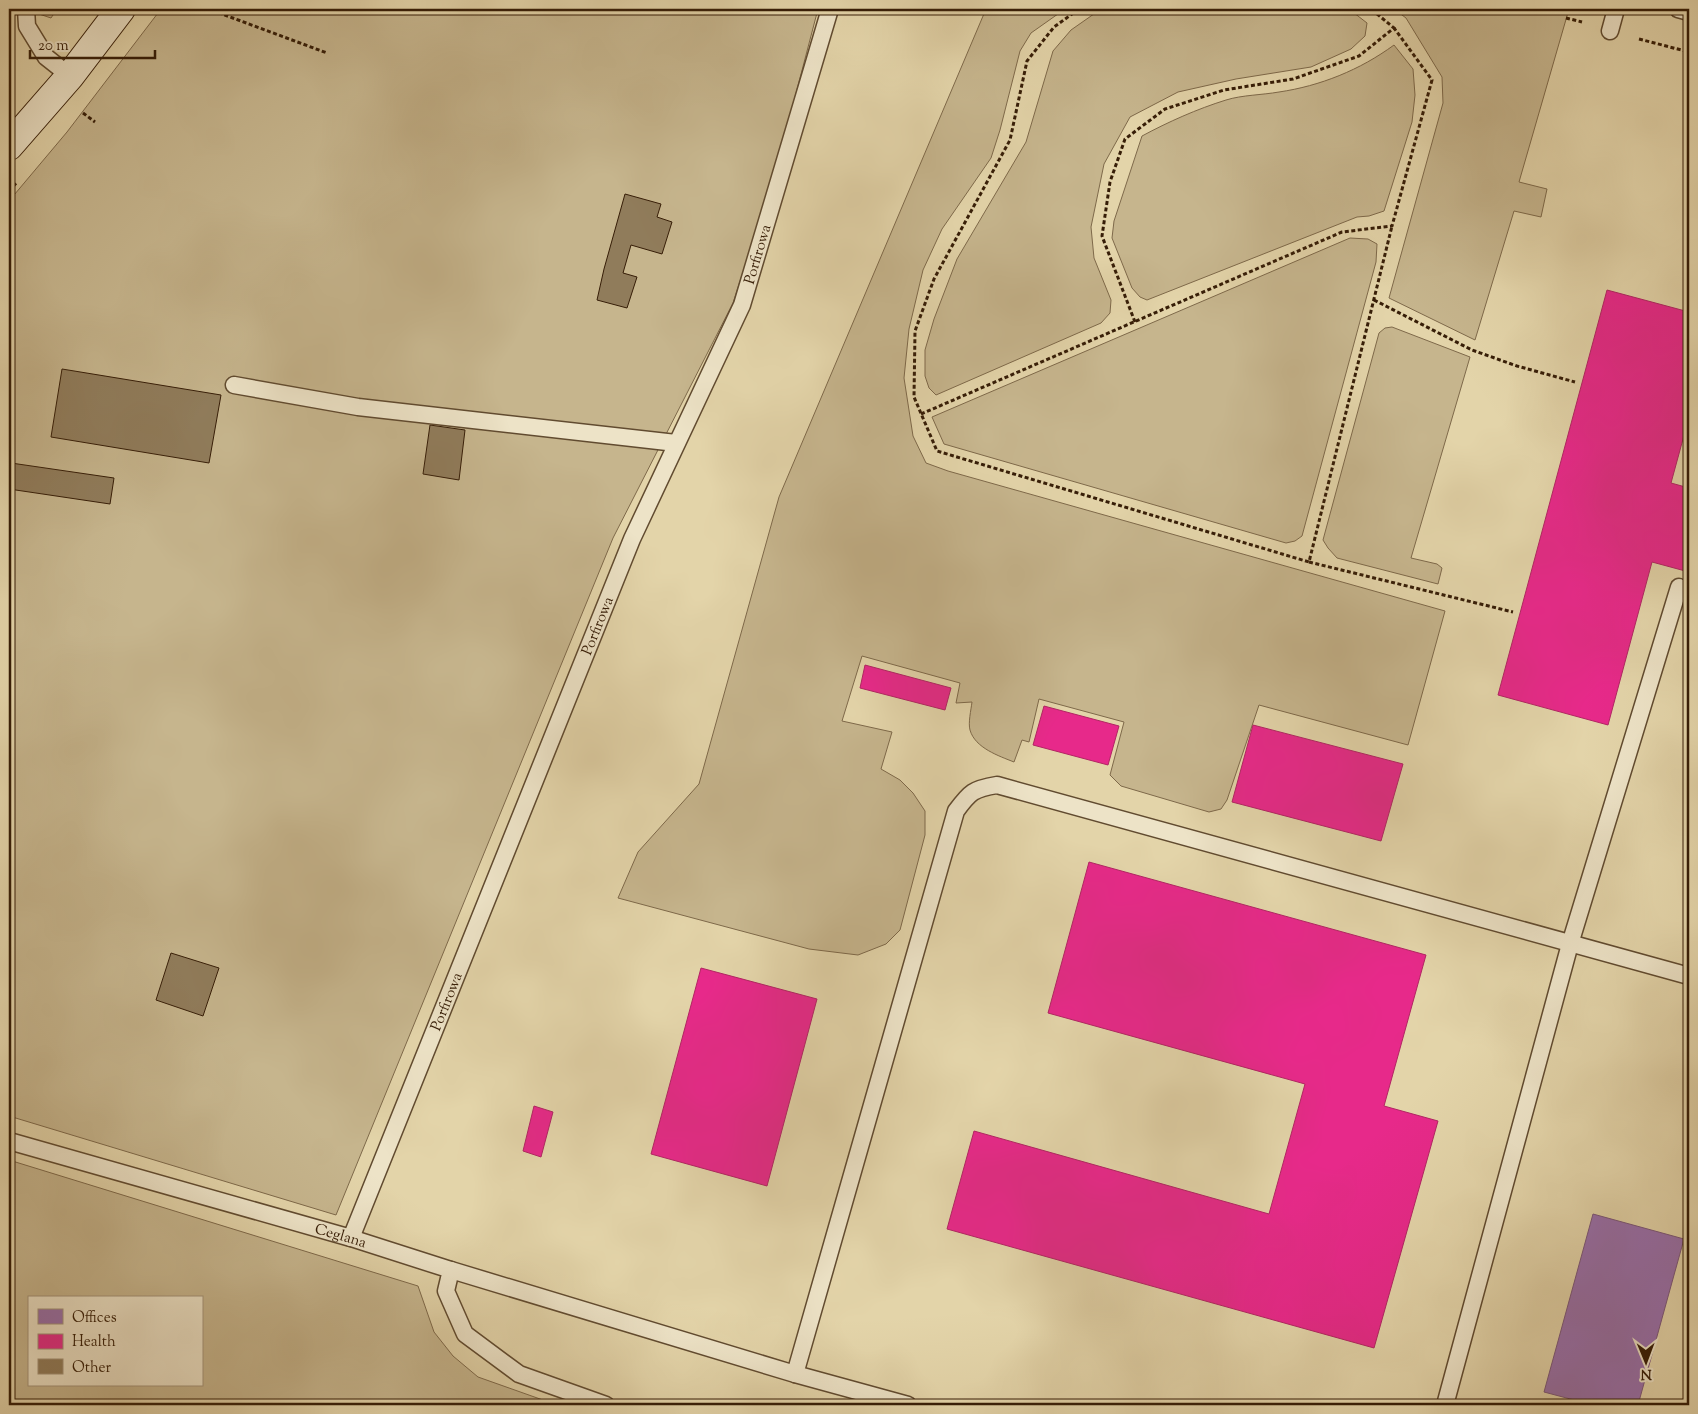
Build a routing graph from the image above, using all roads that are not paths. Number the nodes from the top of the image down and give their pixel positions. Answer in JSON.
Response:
{"nodes":[{"id":1,"x":26,"y":9,"type":"edge"},
{"id":2,"x":121,"y":9,"type":"edge"},
{"id":3,"x":830,"y":9,"type":"edge"},
{"id":4,"x":1616,"y":9,"type":"edge"},
{"id":5,"x":1678,"y":9,"type":"edge"},
{"id":6,"x":1689,"y":12,"type":"edge"},
{"id":7,"x":1610,"y":31,"type":"dead end"},
{"id":8,"x":70,"y":76,"type":"junction"},
{"id":9,"x":9,"y":146,"type":"edge"},
{"id":10,"x":234,"y":385,"type":"dead end"},
{"id":11,"x":676,"y":443,"type":"junction"},
{"id":12,"x":1679,"y":586,"type":"dead end"},
{"id":13,"x":1570,"y":944,"type":"junction"},
{"id":14,"x":1689,"y":976,"type":"edge"},
{"id":15,"x":9,"y":1141,"type":"edge"},
{"id":16,"x":351,"y":1238,"type":"junction"},
{"id":17,"x":451,"y":1270,"type":"junction"},
{"id":18,"x":795,"y":1374,"type":"junction"},
{"id":19,"x":606,"y":1405,"type":"edge"},
{"id":20,"x":908,"y":1405,"type":"edge"},
{"id":21,"x":1445,"y":1405,"type":"edge"}],
"edges":[{"from":1,"to":8,"type":"lane"},
{"from":2,"to":8,"type":"street"},
{"from":3,"to":11,"type":"lane","name":"Porfirowa"},
{"from":4,"to":7,"type":"lane"},
{"from":5,"to":6,"type":"lane"},
{"from":8,"to":9,"type":"street"},
{"from":10,"to":11,"type":"lane"},
{"from":11,"to":16,"type":"lane","name":"Porfirowa"},
{"from":12,"to":13,"type":"lane"},
{"from":13,"to":14,"type":"lane"},
{"from":13,"to":18,"type":"lane"},
{"from":13,"to":21,"type":"lane"},
{"from":15,"to":16,"type":"lane","name":"Ceglana"},
{"from":16,"to":17,"type":"lane","name":"Ceglana"},
{"from":17,"to":18,"type":"lane","name":"Ceglana"},
{"from":17,"to":19,"type":"lane"},
{"from":18,"to":20,"type":"lane","name":"Ceglana"}]}
